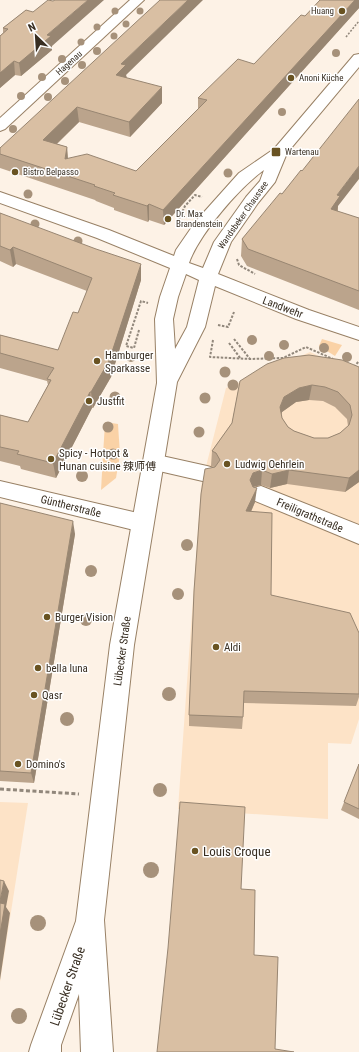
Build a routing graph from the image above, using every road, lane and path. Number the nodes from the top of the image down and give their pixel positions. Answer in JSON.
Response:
{"nodes":[{"id":1,"x":138,"y":0,"type":"edge"},
{"id":2,"x":359,"y":21,"type":"edge"},
{"id":3,"x":346,"y":37,"type":"dead end"},
{"id":4,"x":359,"y":58,"type":"edge"},
{"id":5,"x":0,"y":126,"type":"edge"},
{"id":6,"x":280,"y":152,"type":"junction"},
{"id":7,"x":0,"y":197,"type":"edge"},
{"id":8,"x":201,"y":200,"type":"dead end"},
{"id":9,"x":181,"y":225,"type":"dead end"},
{"id":10,"x":240,"y":254,"type":"dead end"},
{"id":11,"x":179,"y":265,"type":"junction"},
{"id":12,"x":208,"y":277,"type":"junction"},
{"id":13,"x":253,"y":277,"type":"dead end"},
{"id":14,"x":154,"y":305,"type":"dead end"},
{"id":15,"x":234,"y":312,"type":"dead end"},
{"id":16,"x":215,"y":324,"type":"dead end"},
{"id":17,"x":139,"y":330,"type":"dead end"},
{"id":18,"x":359,"y":334,"type":"edge"},
{"id":19,"x":213,"y":337,"type":"dead end"},
{"id":20,"x":234,"y":339,"type":"dead end"},
{"id":21,"x":230,"y":343,"type":"dead end"},
{"id":22,"x":242,"y":359,"type":"junction"},
{"id":23,"x":250,"y":359,"type":"junction"},
{"id":24,"x":359,"y":361,"type":"edge"},
{"id":25,"x":340,"y":362,"type":"edge"},
{"id":26,"x":347,"y":365,"type":"edge"},
{"id":27,"x":354,"y":368,"type":"junction"},
{"id":28,"x":359,"y":370,"type":"edge"},
{"id":29,"x":167,"y":383,"type":"junction"},
{"id":30,"x":153,"y":462,"type":"junction"},
{"id":31,"x":207,"y":474,"type":"edge"},
{"id":32,"x":0,"y":489,"type":"edge"},
{"id":33,"x":261,"y":494,"type":"dead end"},
{"id":34,"x":142,"y":523,"type":"junction"},
{"id":35,"x":359,"y":535,"type":"edge"},
{"id":36,"x":0,"y":789,"type":"edge"},
{"id":37,"x":106,"y":795,"type":"junction"},
{"id":38,"x":90,"y":920,"type":"junction"},
{"id":39,"x":45,"y":1052,"type":"edge"},
{"id":40,"x":97,"y":1052,"type":"edge"}],
"edges":[{"from":1,"to":5,"type":"main road","name":"Hagenau"},
{"from":2,"to":3,"type":"path"},
{"from":4,"to":6,"type":"main road","name":"Wandsbeker Chaussee"},
{"from":6,"to":11,"type":"main road","name":"Wandsbeker Chaussee"},
{"from":6,"to":12,"type":"main road","name":"Wandsbeker Chaussee"},
{"from":7,"to":11,"type":"main road"},
{"from":8,"to":9,"type":"path"},
{"from":10,"to":13,"type":"path"},
{"from":11,"to":12,"type":"main road","name":"Landwehr"},
{"from":11,"to":29,"type":"main road","name":"Lübecker Straße"},
{"from":12,"to":18,"type":"main road","name":"Landwehr"},
{"from":12,"to":29,"type":"main road","name":"Lübecker Straße"},
{"from":14,"to":17,"type":"path"},
{"from":15,"to":16,"type":"path"},
{"from":19,"to":22,"type":"path"},
{"from":20,"to":23,"type":"path"},
{"from":21,"to":22,"type":"path"},
{"from":22,"to":23,"type":"path"},
{"from":23,"to":25,"type":"path"},
{"from":24,"to":27,"type":"path"},
{"from":26,"to":27,"type":"path"},
{"from":27,"to":28,"type":"path"},
{"from":29,"to":30,"type":"main road","name":"Lübecker Straße"},
{"from":30,"to":31,"type":"main road"},
{"from":30,"to":34,"type":"main road","name":"Lübecker Straße"},
{"from":32,"to":34,"type":"main road","name":"Güntherstraße"},
{"from":33,"to":35,"type":"main road","name":"Freiligrathstraße"},
{"from":34,"to":37,"type":"main road","name":"Lübecker Straße"},
{"from":36,"to":37,"type":"path"},
{"from":37,"to":38,"type":"main road","name":"Lübecker Straße"},
{"from":38,"to":39,"type":"main road","name":"Lübecker Straße"},
{"from":38,"to":40,"type":"main road","name":"Lübecker Straße"}]}
